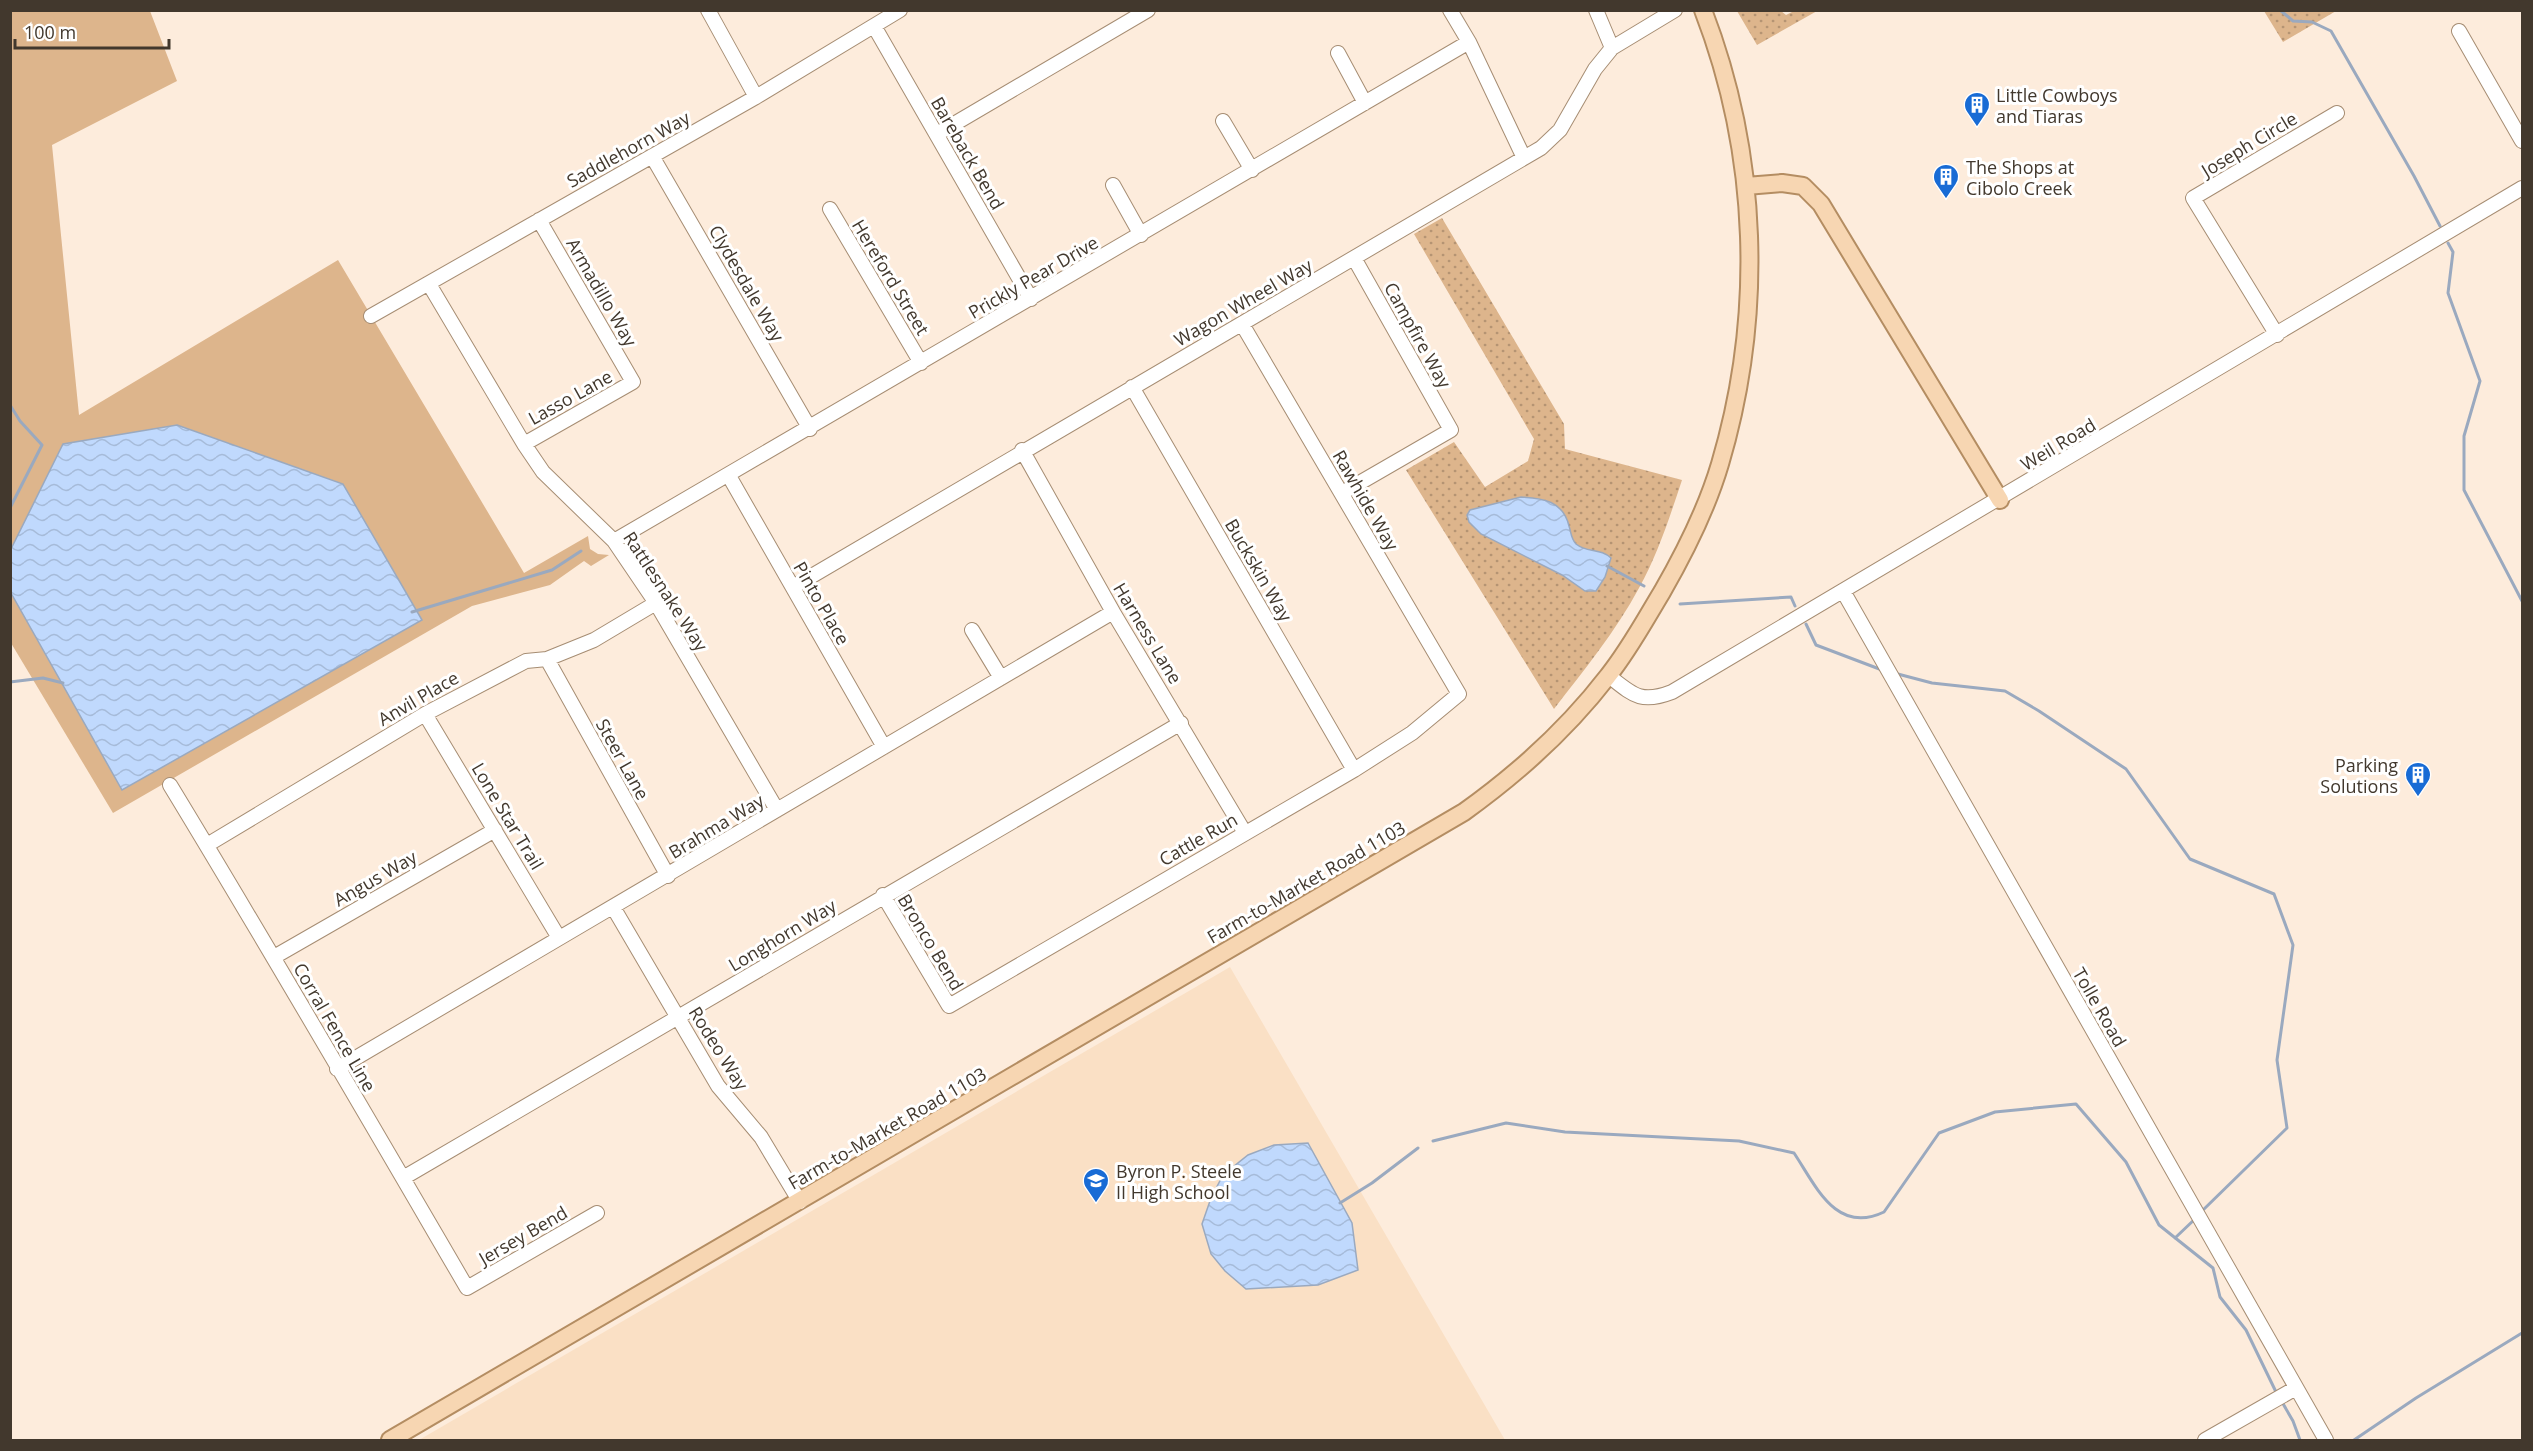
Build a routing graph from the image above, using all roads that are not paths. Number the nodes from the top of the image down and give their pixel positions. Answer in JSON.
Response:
{"nodes":[{"id":1,"x":708,"y":10,"type":"edge"},
{"id":2,"x":900,"y":10,"type":"edge"},
{"id":3,"x":1148,"y":10,"type":"edge"},
{"id":4,"x":1450,"y":10,"type":"edge"},
{"id":5,"x":1596,"y":10,"type":"edge"},
{"id":6,"x":1675,"y":10,"type":"edge"},
{"id":7,"x":1703,"y":10,"type":"edge"},
{"id":8,"x":874,"y":26,"type":"junction"},
{"id":9,"x":2459,"y":31,"type":"dead end"},
{"id":10,"x":1469,"y":42,"type":"junction"},
{"id":11,"x":1612,"y":48,"type":"junction"},
{"id":12,"x":1338,"y":52,"type":"dead end"},
{"id":13,"x":756,"y":97,"type":"junction"},
{"id":14,"x":1365,"y":103,"type":"junction"},
{"id":15,"x":2337,"y":113,"type":"dead end"},
{"id":16,"x":1223,"y":121,"type":"dead end"},
{"id":17,"x":937,"y":134,"type":"junction"},
{"id":18,"x":2523,"y":141,"type":"edge"},
{"id":19,"x":652,"y":156,"type":"junction"},
{"id":20,"x":1524,"y":158,"type":"junction"},
{"id":21,"x":1252,"y":170,"type":"junction"},
{"id":22,"x":1113,"y":185,"type":"dead end"},
{"id":23,"x":1746,"y":186,"type":"junction"},
{"id":24,"x":2523,"y":188,"type":"edge"},
{"id":25,"x":830,"y":209,"type":"dead end"},
{"id":26,"x":539,"y":220,"type":"junction"},
{"id":27,"x":1141,"y":235,"type":"junction"},
{"id":28,"x":1354,"y":258,"type":"junction"},
{"id":29,"x":429,"y":284,"type":"junction"},
{"id":30,"x":1031,"y":299,"type":"junction"},
{"id":31,"x":371,"y":316,"type":"dead end"},
{"id":32,"x":1242,"y":324,"type":"junction"},
{"id":33,"x":2277,"y":335,"type":"junction"},
{"id":34,"x":921,"y":363,"type":"junction"},
{"id":35,"x":633,"y":382,"type":"joint"},
{"id":36,"x":1132,"y":387,"type":"junction"},
{"id":37,"x":810,"y":429,"type":"junction"},
{"id":38,"x":524,"y":444,"type":"junction"},
{"id":39,"x":1022,"y":450,"type":"junction"},
{"id":40,"x":729,"y":476,"type":"junction"},
{"id":41,"x":1342,"y":493,"type":"junction"},
{"id":42,"x":2000,"y":500,"type":"junction"},
{"id":43,"x":614,"y":541,"type":"junction"},
{"id":44,"x":792,"y":587,"type":"junction"},
{"id":45,"x":1842,"y":591,"type":"junction"},
{"id":46,"x":656,"y":603,"type":"junction"},
{"id":47,"x":1113,"y":612,"type":"junction"},
{"id":48,"x":972,"y":630,"type":"dead end"},
{"id":49,"x":547,"y":659,"type":"junction"},
{"id":50,"x":1609,"y":676,"type":"junction"},
{"id":51,"x":1000,"y":678,"type":"junction"},
{"id":52,"x":1459,"y":694,"type":"joint"},
{"id":53,"x":425,"y":714,"type":"junction"},
{"id":54,"x":1181,"y":723,"type":"junction"},
{"id":55,"x":884,"y":747,"type":"junction"},
{"id":56,"x":1354,"y":770,"type":"junction"},
{"id":57,"x":170,"y":785,"type":"dead end"},
{"id":58,"x":777,"y":810,"type":"junction"},
{"id":59,"x":495,"y":830,"type":"junction"},
{"id":60,"x":1245,"y":833,"type":"junction"},
{"id":61,"x":207,"y":845,"type":"junction"},
{"id":62,"x":668,"y":876,"type":"junction"},
{"id":63,"x":883,"y":896,"type":"junction"},
{"id":64,"x":613,"y":908,"type":"junction"},
{"id":65,"x":559,"y":938,"type":"junction"},
{"id":66,"x":274,"y":957,"type":"junction"},
{"id":67,"x":949,"y":1006,"type":"joint"},
{"id":68,"x":679,"y":1017,"type":"junction"},
{"id":69,"x":337,"y":1069,"type":"junction"},
{"id":70,"x":403,"y":1178,"type":"junction"},
{"id":71,"x":800,"y":1202,"type":"junction"},
{"id":72,"x":597,"y":1214,"type":"dead end"},
{"id":73,"x":467,"y":1288,"type":"joint"},
{"id":74,"x":2296,"y":1388,"type":"junction"},
{"id":75,"x":390,"y":1440,"type":"edge"},
{"id":76,"x":2205,"y":1440,"type":"edge"},
{"id":77,"x":2326,"y":1440,"type":"edge"}],
"edges":[{"from":1,"to":13,"type":"street"},
{"from":2,"to":8,"type":"street","name":"Saddlehorn Way"},
{"from":3,"to":17,"type":"street"},
{"from":4,"to":10,"type":"street"},
{"from":5,"to":11,"type":"street"},
{"from":6,"to":11,"type":"street","name":"Wagon Wheel Way"},
{"from":7,"to":23,"type":"main road","name":"Farm-to-Market Road 1103"},
{"from":8,"to":13,"type":"street","name":"Saddlehorn Way"},
{"from":8,"to":17,"type":"street","name":"Bareback Bend"},
{"from":9,"to":18,"type":"street"},
{"from":10,"to":14,"type":"street","name":"Prickly Pear Drive"},
{"from":10,"to":20,"type":"street"},
{"from":11,"to":20,"type":"street","name":"Wagon Wheel Way"},
{"from":12,"to":14,"type":"street"},
{"from":13,"to":19,"type":"street","name":"Saddlehorn Way"},
{"from":14,"to":21,"type":"street","name":"Prickly Pear Drive"},
{"from":15,"to":33,"type":"street","name":"Joseph Circle"},
{"from":16,"to":21,"type":"street"},
{"from":17,"to":30,"type":"street","name":"Bareback Bend"},
{"from":19,"to":26,"type":"street","name":"Saddlehorn Way"},
{"from":19,"to":37,"type":"street","name":"Clydesdale Way"},
{"from":20,"to":28,"type":"street","name":"Wagon Wheel Way"},
{"from":21,"to":27,"type":"street","name":"Prickly Pear Drive"},
{"from":22,"to":27,"type":"street"},
{"from":23,"to":42,"type":"main road"},
{"from":23,"to":50,"type":"main road","name":"Farm-to-Market Road 1103"},
{"from":24,"to":33,"type":"street","name":"Weil Road"},
{"from":25,"to":34,"type":"street","name":"Hereford Street"},
{"from":26,"to":29,"type":"street","name":"Saddlehorn Way"},
{"from":26,"to":35,"type":"street","name":"Armadillo Way"},
{"from":27,"to":30,"type":"street","name":"Prickly Pear Drive"},
{"from":28,"to":32,"type":"street","name":"Wagon Wheel Way"},
{"from":28,"to":41,"type":"street","name":"Campfire Way"},
{"from":29,"to":31,"type":"street","name":"Saddlehorn Way"},
{"from":29,"to":38,"type":"street","name":"Rattlesnake Way"},
{"from":30,"to":34,"type":"street","name":"Prickly Pear Drive"},
{"from":32,"to":36,"type":"street","name":"Wagon Wheel Way"},
{"from":32,"to":41,"type":"street","name":"Rawhide Way"},
{"from":33,"to":42,"type":"street","name":"Weil Road"},
{"from":34,"to":37,"type":"street","name":"Prickly Pear Drive"},
{"from":35,"to":38,"type":"street","name":"Lasso Lane"},
{"from":36,"to":39,"type":"street","name":"Wagon Wheel Way"},
{"from":36,"to":56,"type":"street","name":"Buckskin Way"},
{"from":37,"to":40,"type":"street","name":"Prickly Pear Drive"},
{"from":38,"to":43,"type":"street","name":"Rattlesnake Way"},
{"from":39,"to":44,"type":"street","name":"Wagon Wheel Way"},
{"from":39,"to":47,"type":"street","name":"Harness Lane"},
{"from":40,"to":43,"type":"street","name":"Prickly Pear Drive"},
{"from":40,"to":44,"type":"street","name":"Pinto Place"},
{"from":41,"to":52,"type":"street","name":"Rawhide Way"},
{"from":42,"to":45,"type":"street","name":"Weil Road"},
{"from":43,"to":46,"type":"street","name":"Rattlesnake Way"},
{"from":44,"to":55,"type":"street","name":"Pinto Place"},
{"from":45,"to":50,"type":"street","name":"Weil Road"},
{"from":45,"to":74,"type":"street","name":"Tolle Road"},
{"from":46,"to":49,"type":"street","name":"Anvil Place"},
{"from":46,"to":58,"type":"street","name":"Rattlesnake Way"},
{"from":47,"to":51,"type":"street","name":"Brahma Way"},
{"from":47,"to":54,"type":"street","name":"Harness Lane"},
{"from":48,"to":51,"type":"street"},
{"from":49,"to":53,"type":"street","name":"Anvil Place"},
{"from":49,"to":62,"type":"street","name":"Steer Lane"},
{"from":50,"to":71,"type":"main road","name":"Farm-to-Market Road 1103"},
{"from":51,"to":55,"type":"street","name":"Brahma Way"},
{"from":52,"to":56,"type":"street","name":"Cattle Run"},
{"from":53,"to":59,"type":"street","name":"Lone Star Trail"},
{"from":53,"to":61,"type":"street","name":"Anvil Place"},
{"from":54,"to":60,"type":"street","name":"Harness Lane"},
{"from":54,"to":63,"type":"street","name":"Longhorn Way"},
{"from":55,"to":58,"type":"street","name":"Brahma Way"},
{"from":56,"to":60,"type":"street","name":"Cattle Run"},
{"from":57,"to":61,"type":"street","name":"Corral Fence Line"},
{"from":58,"to":62,"type":"street","name":"Brahma Way"},
{"from":59,"to":65,"type":"street","name":"Lone Star Trail"},
{"from":59,"to":66,"type":"street","name":"Angus Way"},
{"from":60,"to":67,"type":"street","name":"Cattle Run"},
{"from":61,"to":66,"type":"street","name":"Corral Fence Line"},
{"from":62,"to":64,"type":"street","name":"Brahma Way"},
{"from":63,"to":67,"type":"street","name":"Bronco Bend"},
{"from":63,"to":68,"type":"street","name":"Longhorn Way"},
{"from":64,"to":65,"type":"street","name":"Brahma Way"},
{"from":64,"to":68,"type":"street","name":"Rodeo Way"},
{"from":65,"to":69,"type":"street","name":"Brahma Way"},
{"from":66,"to":69,"type":"street","name":"Corral Fence Line"},
{"from":68,"to":70,"type":"street","name":"Longhorn Way"},
{"from":68,"to":71,"type":"street","name":"Rodeo Way"},
{"from":69,"to":70,"type":"street","name":"Corral Fence Line"},
{"from":70,"to":73,"type":"street","name":"Corral Fence Line"},
{"from":71,"to":75,"type":"main road","name":"Farm-to-Market Road 1103"},
{"from":72,"to":73,"type":"street","name":"Jersey Bend"},
{"from":74,"to":76,"type":"street"},
{"from":74,"to":77,"type":"street","name":"Tolle Road"}]}
